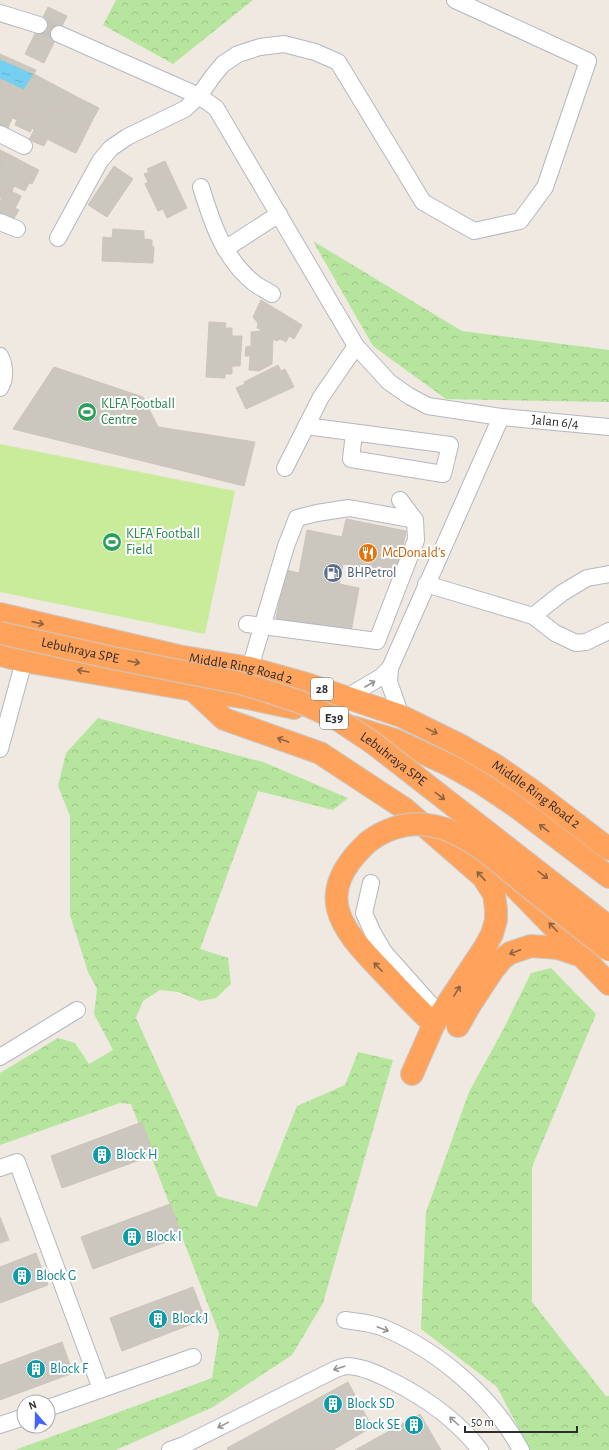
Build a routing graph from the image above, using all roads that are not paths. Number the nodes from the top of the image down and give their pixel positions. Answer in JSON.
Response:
{"nodes":[{"id":1,"x":455,"y":0,"type":"edge"},
{"id":2,"x":0,"y":13,"type":"edge"},
{"id":3,"x":39,"y":25,"type":"tunnel mouth"},
{"id":4,"x":59,"y":34,"type":"tunnel mouth"},
{"id":5,"x":199,"y":96,"type":"junction"},
{"id":6,"x":0,"y":134,"type":"edge"},
{"id":7,"x":24,"y":146,"type":"dead end"},
{"id":8,"x":201,"y":187,"type":"dead end"},
{"id":9,"x":279,"y":214,"type":"junction"},
{"id":10,"x":0,"y":222,"type":"edge"},
{"id":11,"x":16,"y":229,"type":"dead end"},
{"id":12,"x":58,"y":238,"type":"dead end"},
{"id":13,"x":225,"y":249,"type":"junction"},
{"id":14,"x":272,"y":294,"type":"dead end"},
{"id":15,"x":356,"y":346,"type":"junction"},
{"id":16,"x":0,"y":356,"type":"edge"},
{"id":17,"x":0,"y":388,"type":"edge"},
{"id":18,"x":500,"y":417,"type":"junction"},
{"id":19,"x":306,"y":426,"type":"junction"},
{"id":20,"x":609,"y":427,"type":"edge"},
{"id":21,"x":354,"y":432,"type":"junction"},
{"id":22,"x":286,"y":468,"type":"dead end"},
{"id":23,"x":400,"y":500,"type":"dead end"},
{"id":24,"x":415,"y":520,"type":"junction"},
{"id":25,"x":609,"y":574,"type":"edge"},
{"id":26,"x":426,"y":584,"type":"junction"},
{"id":27,"x":388,"y":610,"type":"junction"},
{"id":28,"x":0,"y":614,"type":"edge"},
{"id":29,"x":533,"y":616,"type":"junction"},
{"id":30,"x":411,"y":618,"type":"junction"},
{"id":31,"x":254,"y":625,"type":"junction"},
{"id":32,"x":609,"y":631,"type":"edge"},
{"id":33,"x":0,"y":633,"type":"edge"},
{"id":34,"x":0,"y":655,"type":"edge"},
{"id":35,"x":24,"y":661,"type":"junction"},
{"id":36,"x":250,"y":668,"type":"junction"},
{"id":37,"x":390,"y":668,"type":"junction"},
{"id":38,"x":193,"y":690,"type":"junction"},
{"id":39,"x":347,"y":697,"type":"junction"},
{"id":40,"x":401,"y":716,"type":"junction"},
{"id":41,"x":0,"y":749,"type":"edge"},
{"id":42,"x":320,"y":753,"type":"junction"},
{"id":43,"x":609,"y":849,"type":"edge"},
{"id":44,"x":609,"y":877,"type":"edge"},
{"id":45,"x":371,"y":883,"type":"dead end"},
{"id":46,"x":609,"y":926,"type":"edge"},
{"id":47,"x":609,"y":950,"type":"edge"},
{"id":48,"x":580,"y":955,"type":"junction"},
{"id":49,"x":609,"y":984,"type":"edge"},
{"id":50,"x":77,"y":1010,"type":"dead end"},
{"id":51,"x":444,"y":1022,"type":"junction"},
{"id":52,"x":0,"y":1057,"type":"edge"},
{"id":53,"x":412,"y":1074,"type":"dead end"},
{"id":54,"x":0,"y":1168,"type":"edge"},
{"id":55,"x":345,"y":1320,"type":"dead end"},
{"id":56,"x":193,"y":1357,"type":"dead end"},
{"id":57,"x":101,"y":1389,"type":"junction"},
{"id":58,"x":56,"y":1405,"type":"edge"},
{"id":59,"x":16,"y":1420,"type":"edge"},
{"id":60,"x":0,"y":1426,"type":"edge"},
{"id":61,"x":203,"y":1443,"type":"edge"},
{"id":62,"x":170,"y":1450,"type":"edge"},
{"id":63,"x":480,"y":1450,"type":"edge"},
{"id":64,"x":521,"y":1450,"type":"edge"}],
"edges":[{"from":1,"to":5,"type":"street"},
{"from":2,"to":3,"type":"street"},
{"from":4,"to":5,"type":"street","name":"Jalan 6/4"},
{"from":5,"to":9,"type":"street","name":"Jalan 6/4"},
{"from":5,"to":12,"type":"street"},
{"from":6,"to":7,"type":"street"},
{"from":8,"to":13,"type":"street"},
{"from":9,"to":13,"type":"street"},
{"from":9,"to":15,"type":"street","name":"Jalan 6/4"},
{"from":10,"to":11,"type":"street"},
{"from":13,"to":14,"type":"street"},
{"from":15,"to":18,"type":"street","name":"Jalan 6/4"},
{"from":15,"to":19,"type":"street"},
{"from":16,"to":17,"type":"street"},
{"from":18,"to":20,"type":"street","name":"Jalan 6/4"},
{"from":18,"to":26,"type":"street"},
{"from":19,"to":21,"type":"street"},
{"from":19,"to":22,"type":"street"},
{"from":21,"to":21,"type":"street"},
{"from":23,"to":24,"type":"street"},
{"from":24,"to":27,"type":"street"},
{"from":24,"to":31,"type":"street"},
{"from":25,"to":29,"type":"street"},
{"from":26,"to":29,"type":"street"},
{"from":26,"to":30,"type":"street"},
{"from":27,"to":30,"type":"street"},
{"from":27,"to":31,"type":"street"},
{"from":28,"to":36,"type":"highway","name":"Middle Ring Road 2","number":"28","one_way":true},
{"from":29,"to":32,"type":"street"},
{"from":30,"to":37,"type":"street"},
{"from":31,"to":36,"type":"street"},
{"from":33,"to":46,"type":"highway","name":"Lebuhraya SPE","number":"E39","one_way":true,"bridge":true},
{"from":34,"to":35,"type":"highway","name":"Middle Ring Road 2","number":"28"},
{"from":38,"to":35,"type":"highway","name":"Middle Ring Road 2","number":"28","one_way":true},
{"from":35,"to":41,"type":"street"},
{"from":36,"to":39,"type":"highway","name":"Middle Ring Road 2","number":"28"},
{"from":39,"to":37,"type":"street","one_way":true},
{"from":37,"to":40,"type":"street"},
{"from":42,"to":38,"type":"highway","one_way":true},
{"from":44,"to":38,"type":"highway","name":"Middle Ring Road 2","number":"28","one_way":true},
{"from":39,"to":40,"type":"highway","name":"Middle Ring Road 2","number":"28"},
{"from":40,"to":43,"type":"highway","name":"Middle Ring Road 2","number":"28","one_way":true},
{"from":48,"to":42,"type":"highway","name":"Lebuhraya SPE","one_way":true},
{"from":51,"to":42,"type":"highway","one_way":true},
{"from":45,"to":51,"type":"street"},
{"from":51,"to":47,"type":"highway","one_way":true,"bridge":true},
{"from":48,"to":49,"type":"highway","name":"Lebuhraya SPE"},
{"from":48,"to":51,"type":"highway","one_way":true},
{"from":50,"to":52,"type":"street"},
{"from":51,"to":53,"type":"highway"},
{"from":54,"to":57,"type":"street"},
{"from":55,"to":64,"type":"street","one_way":true},
{"from":56,"to":57,"type":"street"},
{"from":57,"to":58,"type":"street"},
{"from":59,"to":60,"type":"street"},
{"from":61,"to":62,"type":"street"},
{"from":63,"to":61,"type":"street","one_way":true}]}
